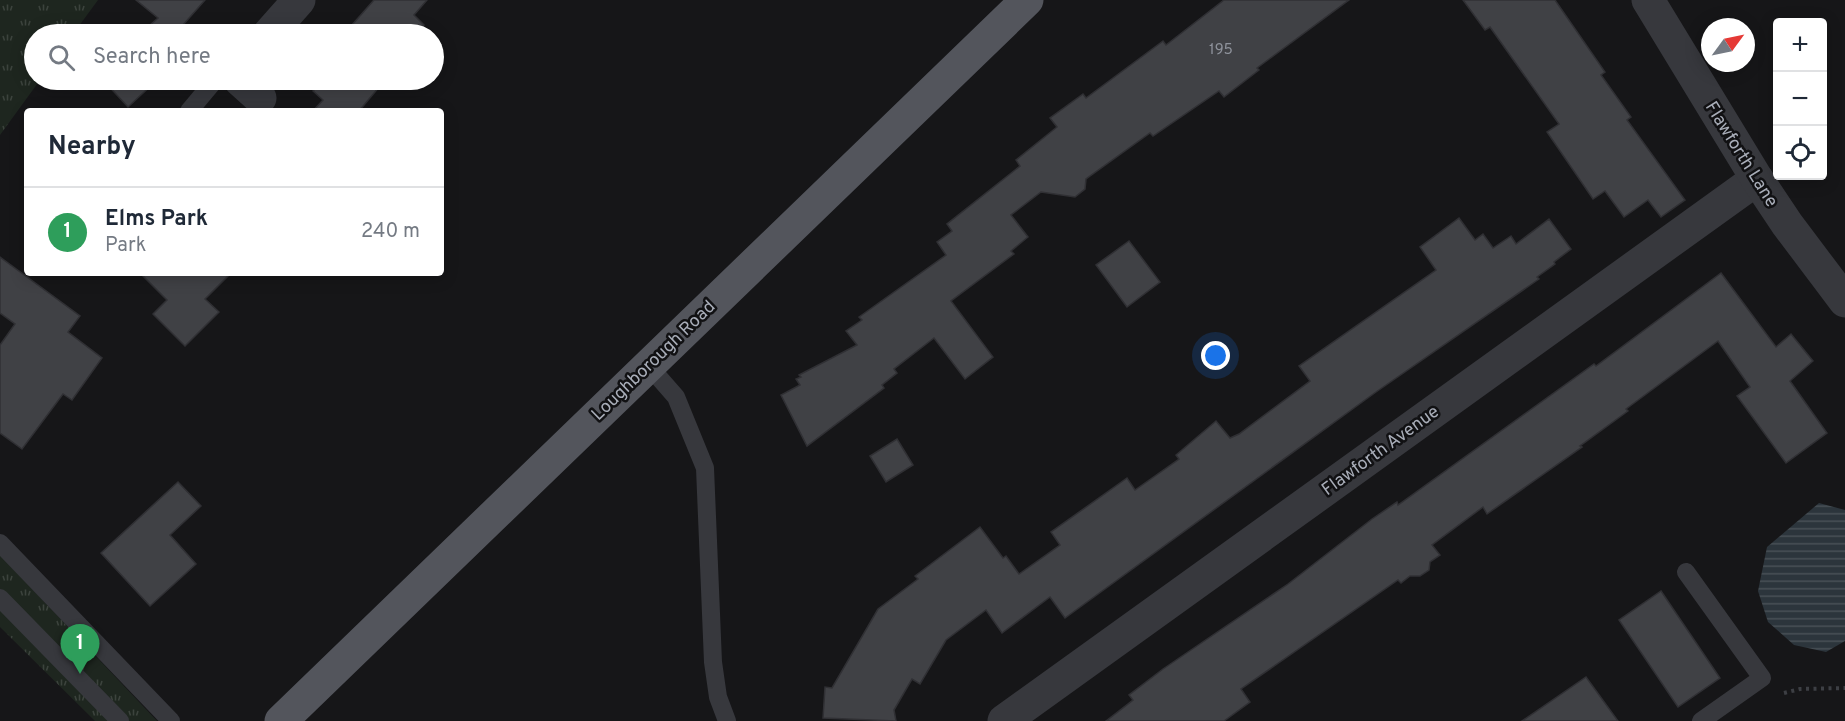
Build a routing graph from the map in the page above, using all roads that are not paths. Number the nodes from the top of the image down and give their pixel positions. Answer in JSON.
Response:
{"nodes":[{"id":1,"x":298,"y":0,"type":"edge"},
{"id":2,"x":1027,"y":0,"type":"edge"},
{"id":3,"x":1648,"y":0,"type":"edge"},
{"id":4,"x":278,"y":24,"type":"edge"},
{"id":5,"x":207,"y":90,"type":"edge"},
{"id":6,"x":192,"y":108,"type":"edge"},
{"id":7,"x":1757,"y":179,"type":"junction"},
{"id":8,"x":1845,"y":301,"type":"edge"},
{"id":9,"x":648,"y":365,"type":"junction"},
{"id":10,"x":0,"y":543,"type":"edge"},
{"id":11,"x":1686,"y":572,"type":"dead end"},
{"id":12,"x":0,"y":598,"type":"edge"},
{"id":13,"x":120,"y":721,"type":"edge"},
{"id":14,"x":171,"y":721,"type":"edge"},
{"id":15,"x":281,"y":721,"type":"edge"},
{"id":16,"x":727,"y":721,"type":"edge"},
{"id":17,"x":1004,"y":721,"type":"edge"},
{"id":18,"x":1701,"y":721,"type":"edge"}],
"edges":[{"from":1,"to":4,"type":"street"},
{"from":2,"to":9,"type":"main road","name":"Loughborough Road"},
{"from":3,"to":7,"type":"street","name":"Flawforth Lane"},
{"from":5,"to":6,"type":"lane"},
{"from":7,"to":8,"type":"street","name":"Flawforth Lane"},
{"from":7,"to":17,"type":"street","name":"Flawforth Avenue"},
{"from":9,"to":15,"type":"main road","name":"Loughborough Road"},
{"from":9,"to":16,"type":"lane"},
{"from":10,"to":14,"type":"lane"},
{"from":11,"to":18,"type":"lane"},
{"from":12,"to":13,"type":"lane"}]}
